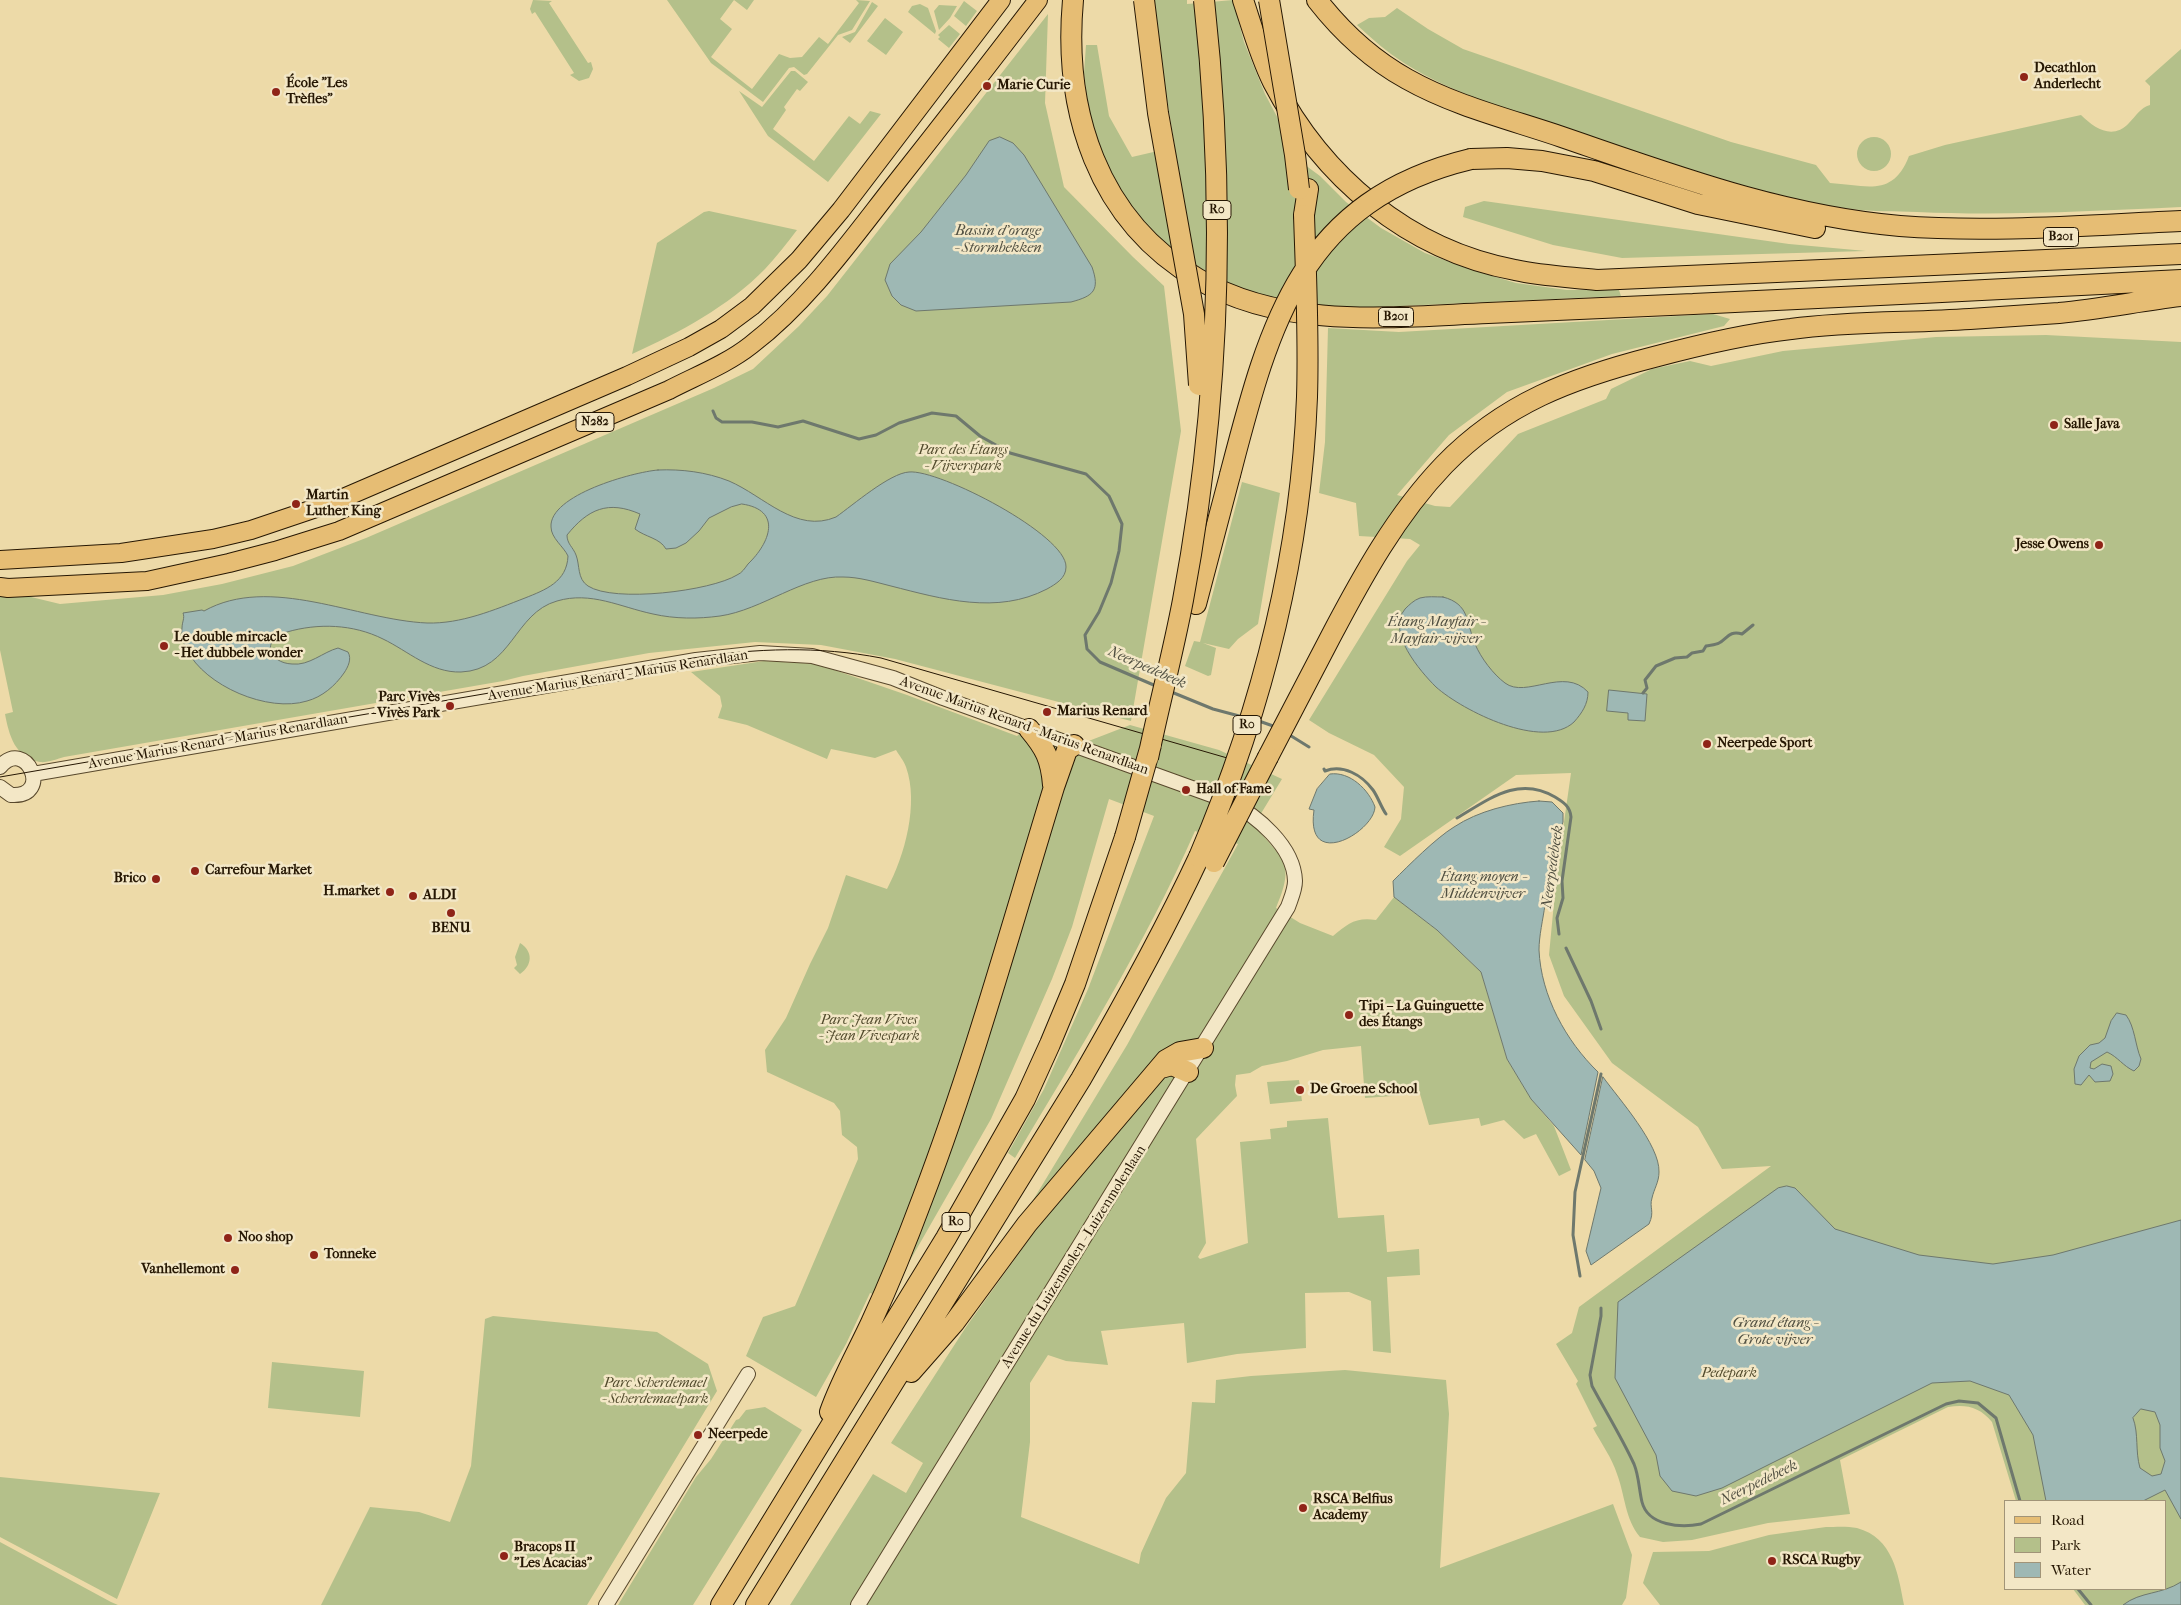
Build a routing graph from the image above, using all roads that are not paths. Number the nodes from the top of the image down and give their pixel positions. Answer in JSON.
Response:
{"nodes":[{"id":1,"x":1001,"y":0,"type":"edge"},
{"id":2,"x":1038,"y":0,"type":"edge"},
{"id":3,"x":1073,"y":0,"type":"edge"},
{"id":4,"x":1144,"y":0,"type":"edge"},
{"id":5,"x":1204,"y":0,"type":"edge"},
{"id":6,"x":1244,"y":0,"type":"edge"},
{"id":7,"x":1269,"y":0,"type":"edge"},
{"id":8,"x":1282,"y":0,"type":"edge"},
{"id":9,"x":1317,"y":0,"type":"edge"},
{"id":10,"x":895,"y":138,"type":"junction"},
{"id":11,"x":882,"y":155,"type":"junction"},
{"id":12,"x":918,"y":156,"type":"junction"},
{"id":13,"x":905,"y":172,"type":"junction"},
{"id":14,"x":1304,"y":215,"type":"junction"},
{"id":15,"x":2181,"y":221,"type":"edge"},
{"id":16,"x":1869,"y":229,"type":"junction"},
{"id":17,"x":2181,"y":230,"type":"edge"},
{"id":18,"x":1939,"y":234,"type":"junction"},
{"id":19,"x":2181,"y":254,"type":"edge"},
{"id":20,"x":2181,"y":280,"type":"edge"},
{"id":21,"x":2181,"y":296,"type":"edge"},
{"id":22,"x":1208,"y":420,"type":"junction"},
{"id":23,"x":0,"y":560,"type":"edge"},
{"id":24,"x":0,"y":586,"type":"edge"},
{"id":25,"x":1029,"y":729,"type":"junction"},
{"id":26,"x":1074,"y":745,"type":"junction"},
{"id":27,"x":1148,"y":758,"type":"junction"},
{"id":28,"x":0,"y":767,"type":"edge"},
{"id":29,"x":33,"y":774,"type":"junction"},
{"id":30,"x":0,"y":787,"type":"edge"},
{"id":31,"x":1054,"y":787,"type":"junction"},
{"id":32,"x":1206,"y":860,"type":"junction"},
{"id":33,"x":1288,"y":907,"type":"joint"},
{"id":34,"x":1202,"y":1048,"type":"junction"},
{"id":35,"x":1161,"y":1068,"type":"junction"},
{"id":36,"x":1188,"y":1072,"type":"junction"},
{"id":37,"x":748,"y":1374,"type":"dead end"},
{"id":38,"x":871,"y":1419,"type":"junction"},
{"id":39,"x":817,"y":1450,"type":"junction"},
{"id":40,"x":606,"y":1605,"type":"edge"},
{"id":41,"x":721,"y":1605,"type":"edge"},
{"id":42,"x":756,"y":1605,"type":"edge"},
{"id":43,"x":858,"y":1605,"type":"edge"}],
"edges":[{"from":1,"to":10,"type":"main road","number":"N282"},
{"from":2,"to":12,"type":"main road","number":"N282"},
{"from":3,"to":20,"type":"highway","number":"B201"},
{"from":4,"to":22,"type":"highway","bridge":true},
{"from":5,"to":22,"type":"highway","number":"R0","bridge":true},
{"from":6,"to":19,"type":"highway","number":"B201"},
{"from":7,"to":14,"type":"highway","number":"R0","bridge":true},
{"from":8,"to":14,"type":"highway"},
{"from":9,"to":16,"type":"highway","number":"B201"},
{"from":10,"to":11,"type":"main road","number":"N282"},
{"from":10,"to":12,"type":"main road"},
{"from":11,"to":13,"type":"main road"},
{"from":11,"to":23,"type":"main road","number":"N282"},
{"from":12,"to":13,"type":"main road","number":"N282"},
{"from":13,"to":24,"type":"main road","number":"N282"},
{"from":14,"to":32,"type":"highway","number":"R0","bridge":true},
{"from":15,"to":18,"type":"highway","number":"B201"},
{"from":16,"to":18,"type":"highway","number":"B201"},
{"from":16,"to":27,"type":"highway","number":"B201","bridge":true},
{"from":17,"to":18,"type":"highway","number":"B201"},
{"from":21,"to":32,"type":"highway","bridge":true},
{"from":22,"to":27,"type":"highway","number":"R0","bridge":true},
{"from":25,"to":26,"type":"street","name":"Avenue Marius Renard - Marius Renardlaan"},
{"from":25,"to":29,"type":"street","name":"Avenue Marius Renard - Marius Renardlaan"},
{"from":25,"to":31,"type":"highway"},
{"from":26,"to":31,"type":"highway"},
{"from":26,"to":33,"type":"street","name":"Avenue Marius Renard - Marius Renardlaan"},
{"from":27,"to":39,"type":"highway","number":"R0","bridge":true},
{"from":28,"to":29,"type":"street"},
{"from":29,"to":30,"type":"street"},
{"from":31,"to":39,"type":"highway"},
{"from":32,"to":38,"type":"highway","number":"R0"},
{"from":33,"to":34,"type":"street","name":"Avenue du Luizenmolen - Luizenmolenlaan"},
{"from":34,"to":35,"type":"highway"},
{"from":34,"to":36,"type":"street","name":"Avenue du Luizenmolen - Luizenmolenlaan"},
{"from":35,"to":36,"type":"highway"},
{"from":35,"to":38,"type":"highway"},
{"from":36,"to":43,"type":"street","name":"Avenue du Luizenmolen - Luizenmolenlaan"},
{"from":37,"to":40,"type":"street"},
{"from":38,"to":42,"type":"highway","number":"R0"},
{"from":39,"to":41,"type":"highway","number":"R0"}]}
